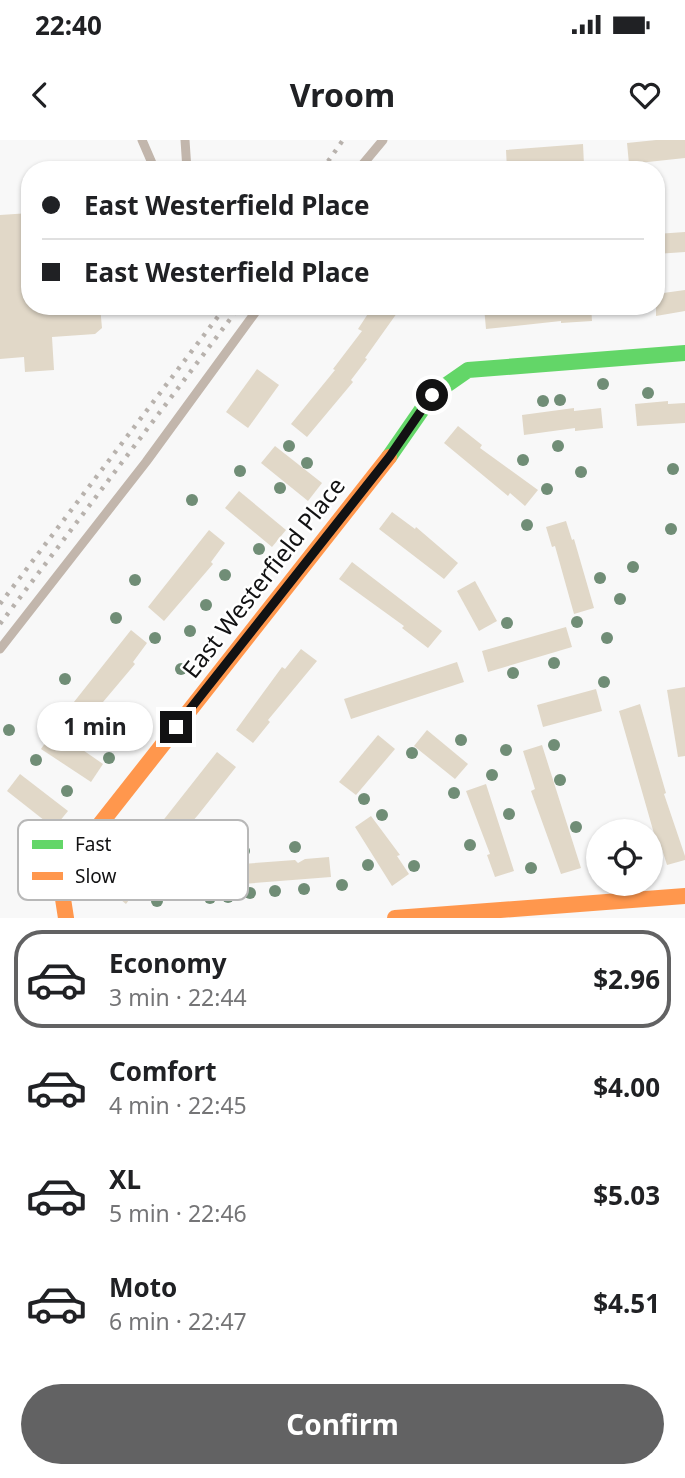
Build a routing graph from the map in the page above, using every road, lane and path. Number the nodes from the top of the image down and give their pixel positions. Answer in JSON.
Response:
{"nodes":[{"id":1,"x":142,"y":140,"type":"edge"},
{"id":2,"x":185,"y":140,"type":"edge"},
{"id":3,"x":383,"y":140,"type":"edge"},
{"id":4,"x":151,"y":161,"type":"edge"},
{"id":5,"x":186,"y":161,"type":"edge"},
{"id":6,"x":366,"y":161,"type":"edge"},
{"id":7,"x":253,"y":315,"type":"edge"},
{"id":8,"x":685,"y":353,"type":"edge"},
{"id":9,"x":0,"y":649,"type":"edge"},
{"id":10,"x":103,"y":820,"type":"edge"},
{"id":11,"x":685,"y":896,"type":"edge"},
{"id":12,"x":59,"y":900,"type":"edge"},
{"id":13,"x":65,"y":918,"type":"edge"},
{"id":14,"x":395,"y":918,"type":"edge"}],
"edges":[{"from":1,"to":4,"type":"lane"},
{"from":2,"to":5,"type":"lane"},
{"from":3,"to":6,"type":"lane"},
{"from":7,"to":9,"type":"lane"},
{"from":8,"to":10,"type":"street","name":"East Westerfield Place"},
{"from":11,"to":14,"type":"street"},
{"from":12,"to":13,"type":"street","name":"East Westerfield Place"}]}
